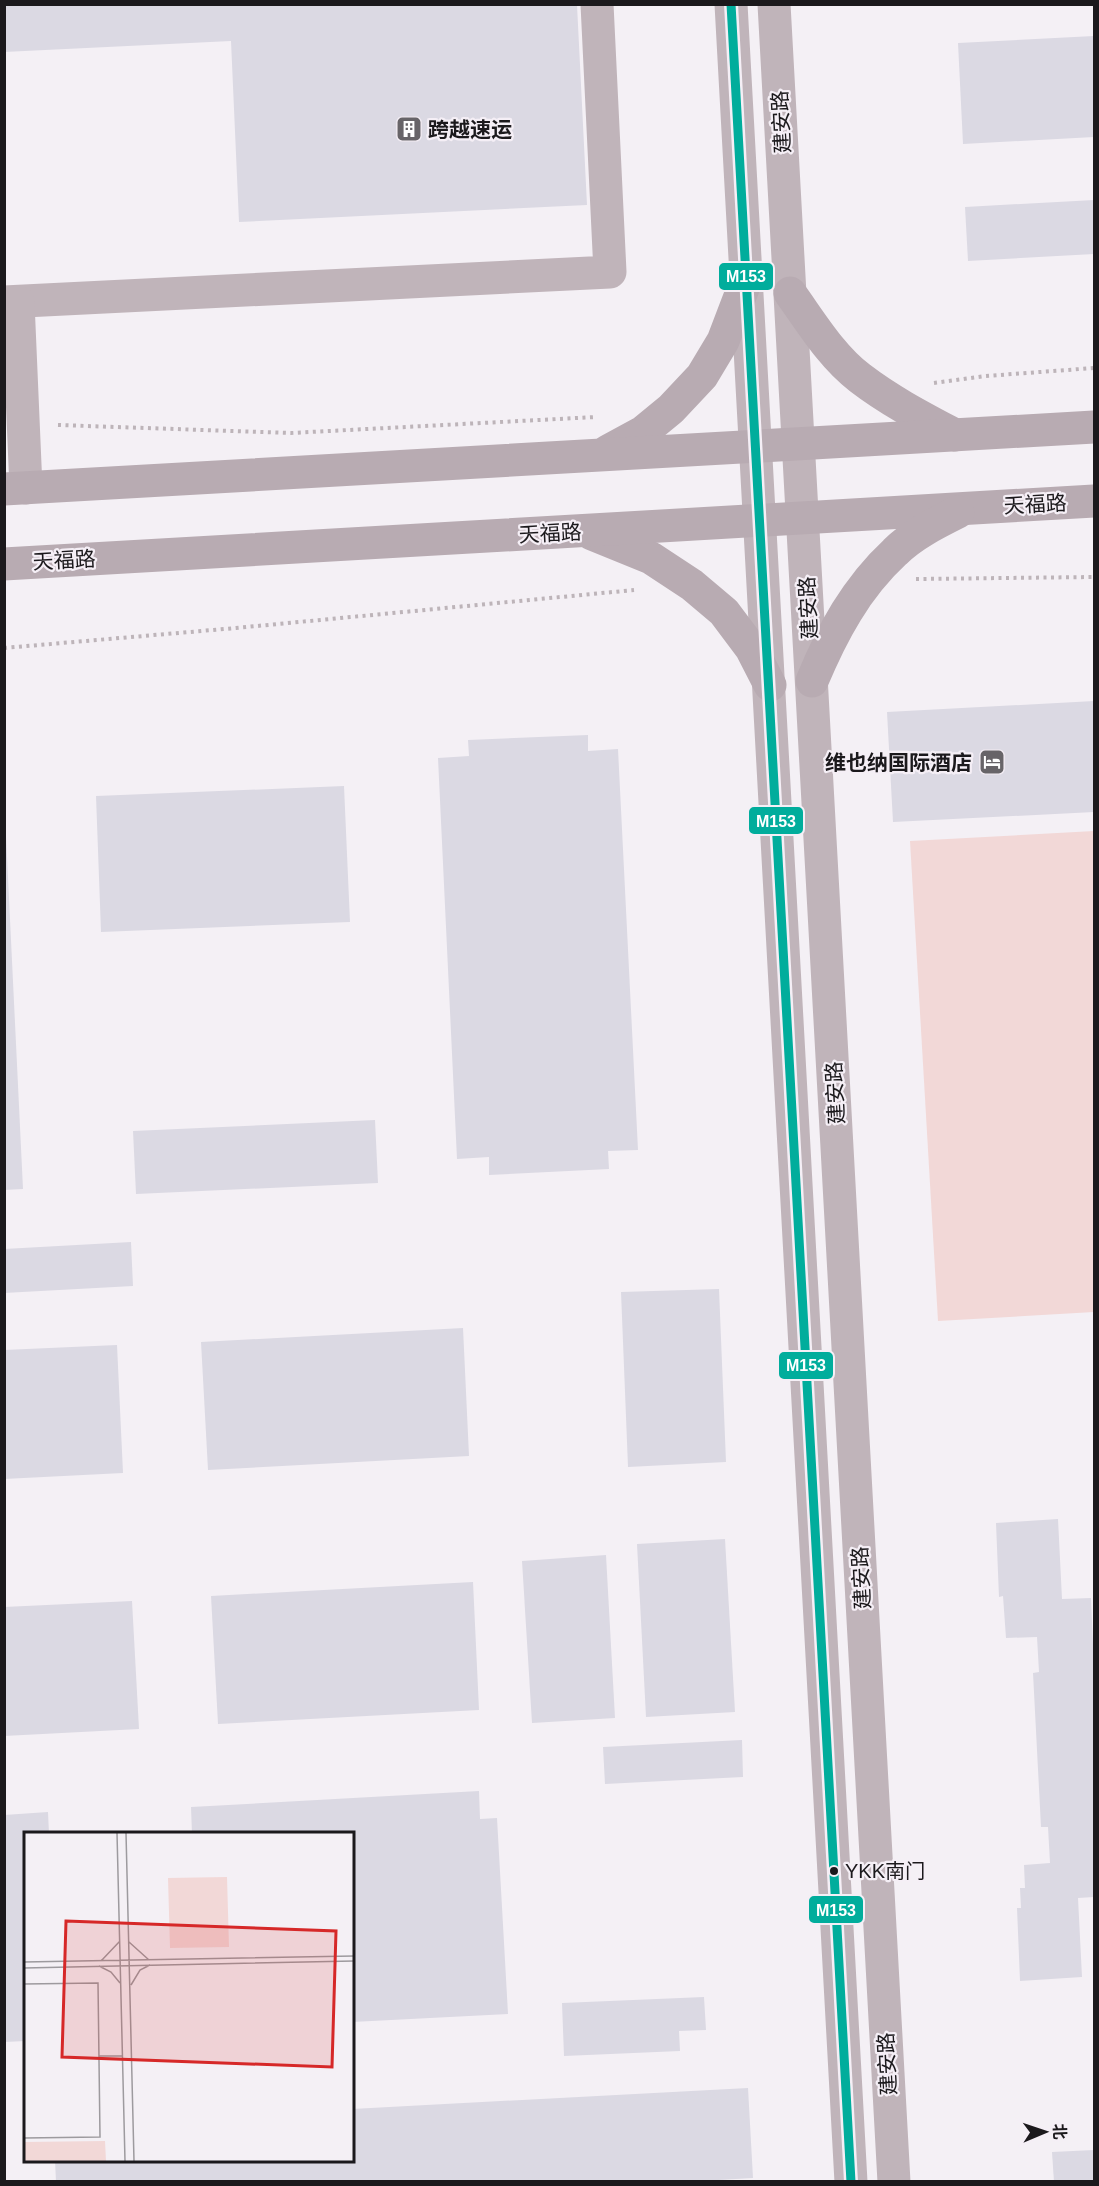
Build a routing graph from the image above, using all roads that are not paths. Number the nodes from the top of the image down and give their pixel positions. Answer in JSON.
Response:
{"nodes":[{"id":1,"x":597,"y":4,"type":"edge"},
{"id":2,"x":731,"y":4,"type":"edge"},
{"id":3,"x":774,"y":4,"type":"edge"},
{"id":4,"x":747,"y":278,"type":"junction"},
{"id":5,"x":790,"y":293,"type":"junction"},
{"id":6,"x":11,"y":302,"type":"edge"},
{"id":7,"x":1095,"y":427,"type":"edge"},
{"id":8,"x":955,"y":435,"type":"junction"},
{"id":9,"x":799,"y":444,"type":"junction"},
{"id":10,"x":757,"y":446,"type":"junction"},
{"id":11,"x":601,"y":455,"type":"junction"},
{"id":12,"x":15,"y":489,"type":"edge"},
{"id":13,"x":1095,"y":501,"type":"edge"},
{"id":14,"x":964,"y":508,"type":"junction"},
{"id":15,"x":803,"y":518,"type":"junction"},
{"id":16,"x":761,"y":520,"type":"junction"},
{"id":17,"x":585,"y":531,"type":"junction"},
{"id":18,"x":4,"y":564,"type":"edge"},
{"id":19,"x":812,"y":681,"type":"junction"},
{"id":20,"x":770,"y":686,"type":"junction"},
{"id":21,"x":851,"y":2181,"type":"edge"},
{"id":22,"x":894,"y":2181,"type":"edge"}],
"edges":[{"from":1,"to":6,"type":"street"},
{"from":2,"to":4,"type":"street","name":"建安路"},
{"from":3,"to":5,"type":"street","name":"建安路"},
{"from":4,"to":10,"type":"street","name":"建安路"},
{"from":4,"to":11,"type":"main road"},
{"from":5,"to":8,"type":"main road"},
{"from":5,"to":9,"type":"street","name":"建安路"},
{"from":6,"to":12,"type":"street"},
{"from":7,"to":8,"type":"main road"},
{"from":8,"to":9,"type":"main road"},
{"from":9,"to":10,"type":"main road"},
{"from":9,"to":15,"type":"street","name":"建安路"},
{"from":10,"to":11,"type":"main road"},
{"from":10,"to":16,"type":"street","name":"建安路"},
{"from":11,"to":12,"type":"main road"},
{"from":13,"to":14,"type":"main road","name":"天福路"},
{"from":14,"to":15,"type":"main road","name":"天福路"},
{"from":14,"to":19,"type":"main road"},
{"from":15,"to":16,"type":"main road","name":"天福路"},
{"from":15,"to":19,"type":"street","name":"建安路"},
{"from":16,"to":17,"type":"main road","name":"天福路"},
{"from":16,"to":20,"type":"street","name":"建安路"},
{"from":17,"to":18,"type":"main road","name":"天福路"},
{"from":17,"to":20,"type":"main road"},
{"from":19,"to":22,"type":"street","name":"建安路"},
{"from":20,"to":21,"type":"street","name":"建安路"}]}
